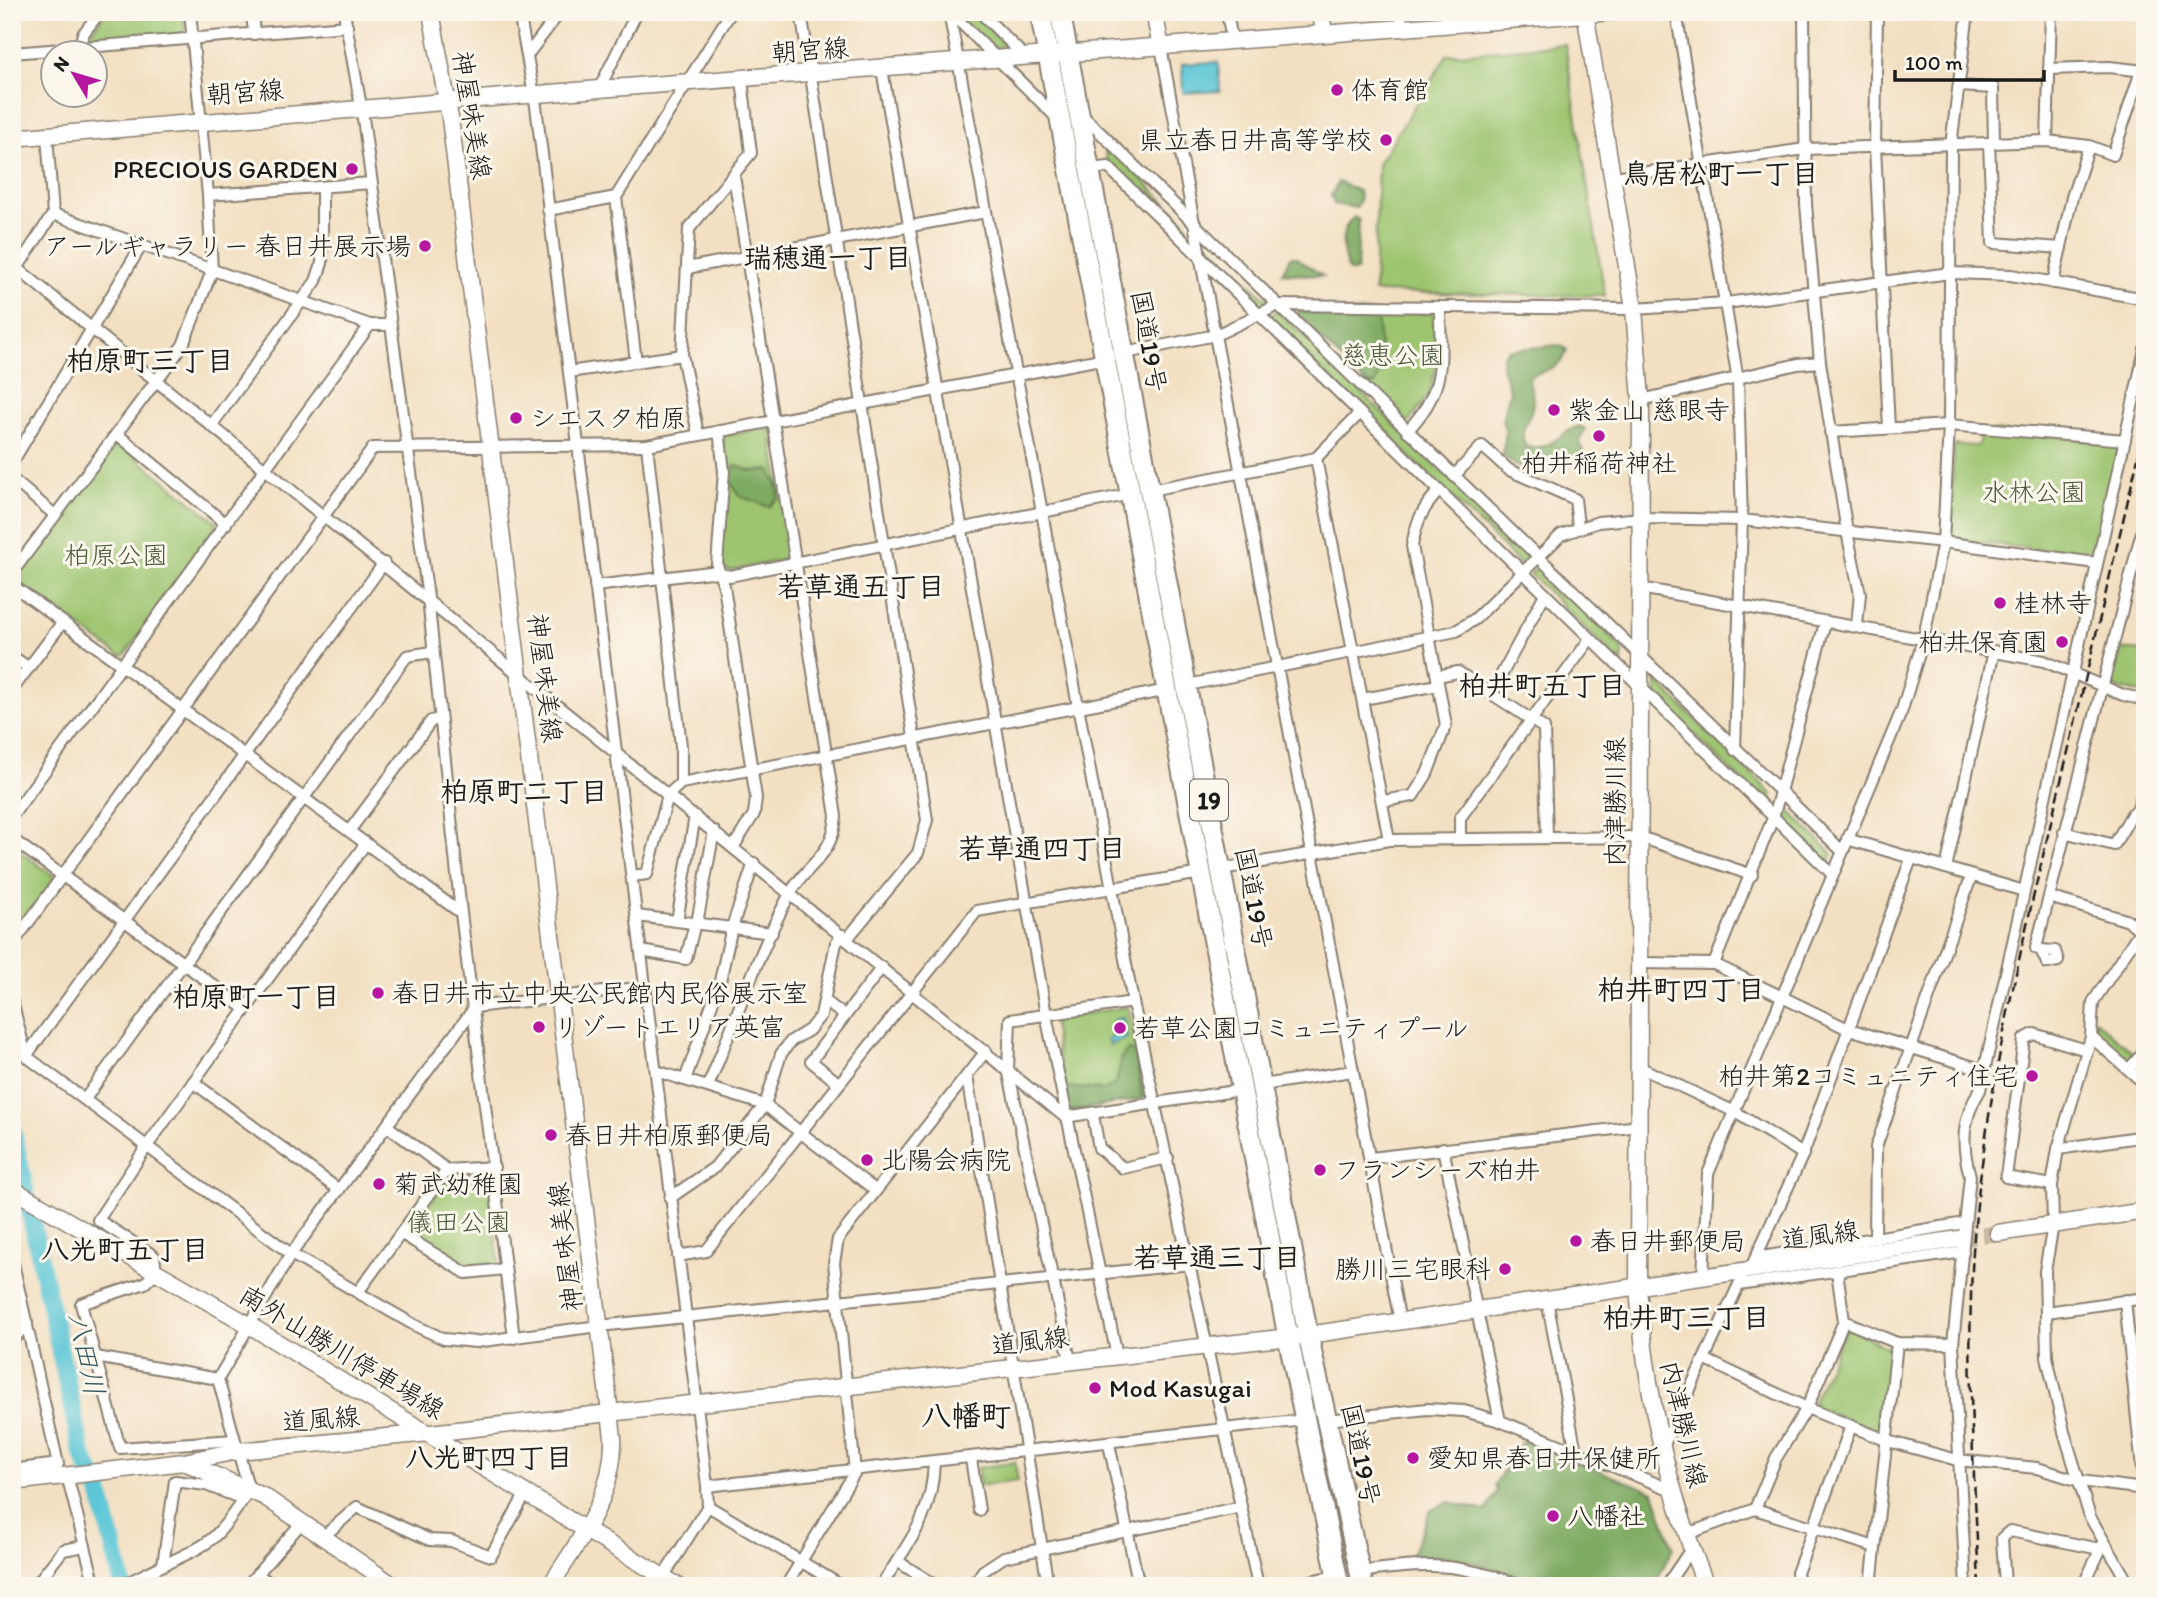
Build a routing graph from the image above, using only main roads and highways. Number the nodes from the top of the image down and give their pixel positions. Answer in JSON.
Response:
{"nodes":[{"id":1,"x":1040,"y":12,"type":"edge"},
{"id":2,"x":1060,"y":12,"type":"edge"},
{"id":3,"x":1115,"y":355,"type":"junction"},
{"id":4,"x":1178,"y":688,"type":"junction"},
{"id":5,"x":1362,"y":1579,"type":"edge"},
{"id":6,"x":1338,"y":1581,"type":"edge"}],
"edges":[{"from":1,"to":3,"type":"highway","name":"国道19号","number":"19"},
{"from":2,"to":3,"type":"highway","name":"国道19号","number":"19"},
{"from":3,"to":4,"type":"highway","name":"国道19号","number":"19"},
{"from":4,"to":5,"type":"highway","name":"国道19号","number":"19"},
{"from":4,"to":6,"type":"highway","name":"国道19号","number":"19"}]}
